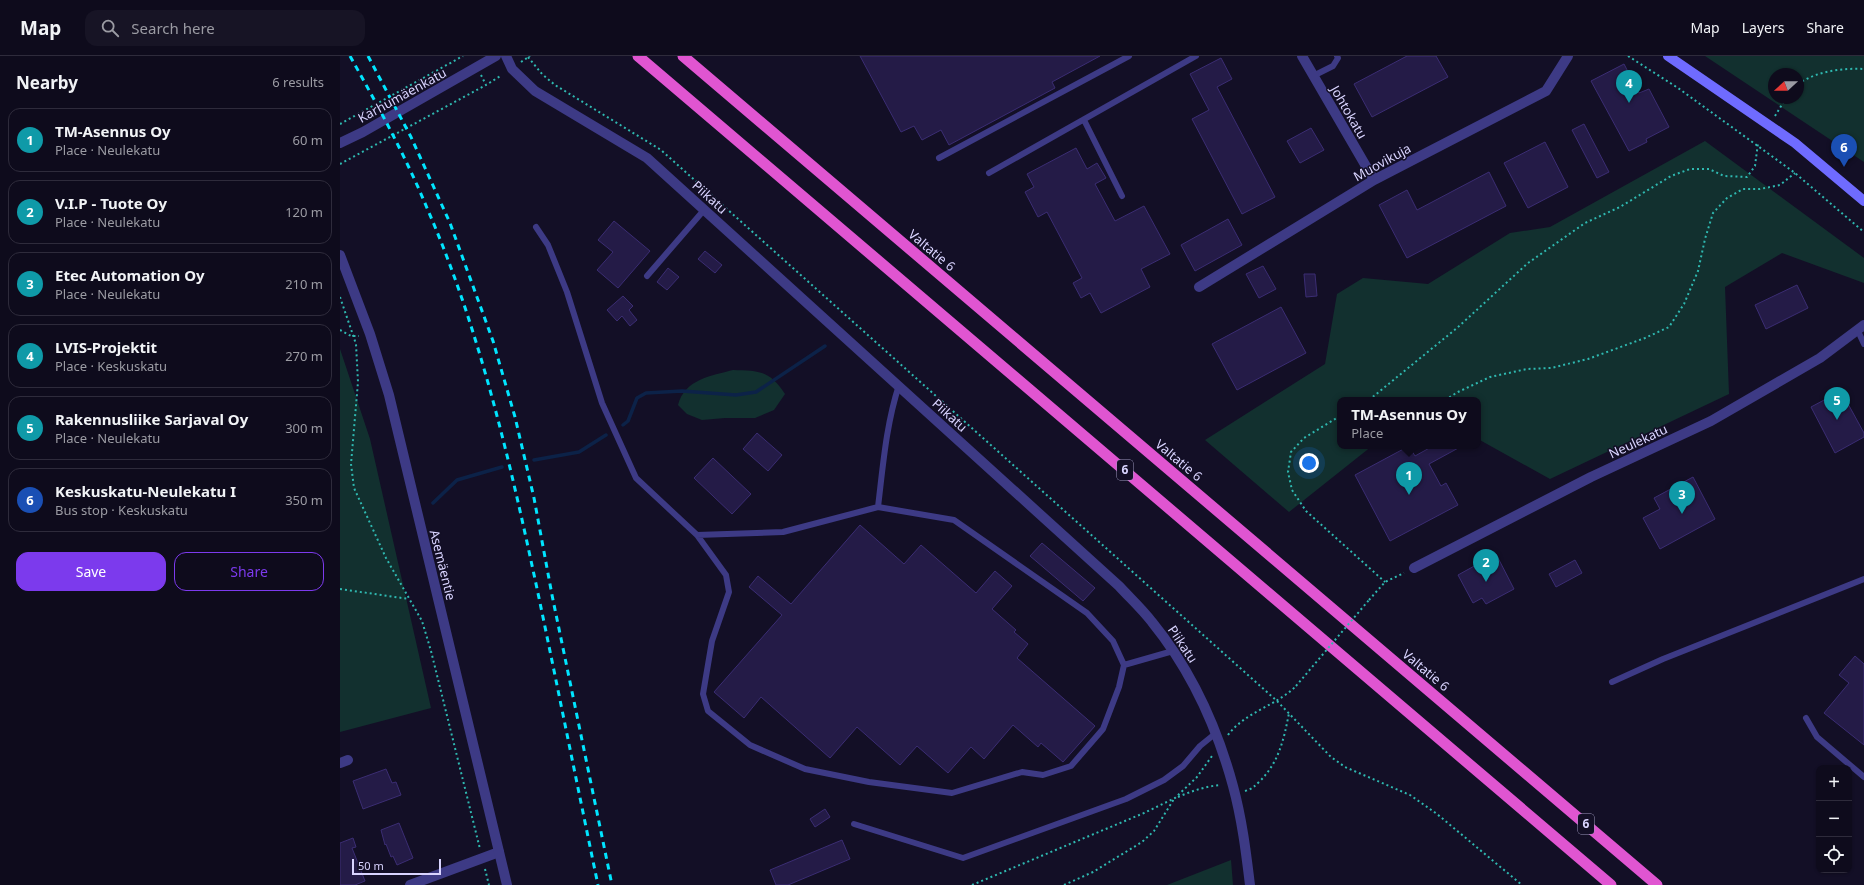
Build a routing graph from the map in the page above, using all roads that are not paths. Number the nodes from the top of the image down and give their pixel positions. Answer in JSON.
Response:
{"nodes":[{"id":1,"x":496,"y":56,"type":"edge"},
{"id":2,"x":506,"y":56,"type":"edge"},
{"id":3,"x":638,"y":56,"type":"edge"},
{"id":4,"x":683,"y":56,"type":"edge"},
{"id":5,"x":1129,"y":56,"type":"edge"},
{"id":6,"x":1196,"y":56,"type":"edge"},
{"id":7,"x":1302,"y":56,"type":"edge"},
{"id":8,"x":1337,"y":56,"type":"edge"},
{"id":9,"x":1568,"y":56,"type":"edge"},
{"id":10,"x":1668,"y":56,"type":"edge"},
{"id":11,"x":1313,"y":76,"type":"junction"},
{"id":12,"x":1084,"y":120,"type":"junction"},
{"id":13,"x":340,"y":143,"type":"edge"},
{"id":14,"x":939,"y":158,"type":"dead end"},
{"id":15,"x":989,"y":173,"type":"dead end"},
{"id":16,"x":1374,"y":180,"type":"junction"},
{"id":17,"x":1122,"y":196,"type":"dead end"},
{"id":18,"x":1864,"y":201,"type":"edge"},
{"id":19,"x":704,"y":210,"type":"junction"},
{"id":20,"x":536,"y":227,"type":"dead end"},
{"id":21,"x":340,"y":255,"type":"edge"},
{"id":22,"x":647,"y":276,"type":"dead end"},
{"id":23,"x":1199,"y":287,"type":"dead end"},
{"id":24,"x":1861,"y":328,"type":"edge"},
{"id":25,"x":1864,"y":344,"type":"edge"},
{"id":26,"x":899,"y":385,"type":"junction"},
{"id":27,"x":878,"y":507,"type":"junction"},
{"id":28,"x":697,"y":535,"type":"junction"},
{"id":29,"x":1414,"y":568,"type":"road end"},
{"id":30,"x":1864,"y":579,"type":"edge"},
{"id":31,"x":1173,"y":651,"type":"junction"},
{"id":32,"x":1124,"y":665,"type":"junction"},
{"id":33,"x":1612,"y":682,"type":"dead end"},
{"id":34,"x":1806,"y":718,"type":"dead end"},
{"id":35,"x":1216,"y":734,"type":"junction"},
{"id":36,"x":1864,"y":777,"type":"edge"},
{"id":37,"x":854,"y":824,"type":"dead end"},
{"id":38,"x":499,"y":852,"type":"junction"},
{"id":39,"x":410,"y":885,"type":"edge"},
{"id":40,"x":506,"y":885,"type":"edge"},
{"id":41,"x":1250,"y":885,"type":"edge"},
{"id":42,"x":1611,"y":885,"type":"edge"},
{"id":43,"x":1657,"y":885,"type":"edge"}],
"edges":[{"from":1,"to":13,"type":"street","name":"Karhumäenkatu"},
{"from":2,"to":19,"type":"street","name":"Piikatu"},
{"from":3,"to":42,"type":"highway","number":"6"},
{"from":4,"to":43,"type":"highway","name":"Valtatie 6","number":"6"},
{"from":5,"to":14,"type":"lane"},
{"from":6,"to":12,"type":"lane"},
{"from":7,"to":11,"type":"street","name":"Johtokatu"},
{"from":8,"to":11,"type":"lane"},
{"from":9,"to":16,"type":"street","name":"Muovikuja"},
{"from":10,"to":18,"type":"main road"},
{"from":11,"to":16,"type":"street","name":"Johtokatu"},
{"from":12,"to":15,"type":"lane"},
{"from":12,"to":17,"type":"lane"},
{"from":16,"to":23,"type":"street","name":"Muovikuja"},
{"from":19,"to":22,"type":"lane"},
{"from":19,"to":26,"type":"street","name":"Piikatu"},
{"from":20,"to":28,"type":"lane"},
{"from":21,"to":38,"type":"street","name":"Asemäentie"},
{"from":24,"to":25,"type":"lane"},
{"from":24,"to":29,"type":"street","name":"Neulekatu"},
{"from":26,"to":27,"type":"lane"},
{"from":26,"to":31,"type":"street","name":"Piikatu"},
{"from":27,"to":28,"type":"lane"},
{"from":27,"to":32,"type":"lane"},
{"from":28,"to":32,"type":"lane"},
{"from":30,"to":33,"type":"lane"},
{"from":31,"to":32,"type":"lane"},
{"from":31,"to":35,"type":"street","name":"Piikatu"},
{"from":34,"to":36,"type":"lane"},
{"from":35,"to":37,"type":"lane"},
{"from":35,"to":41,"type":"street","name":"Piikatu"},
{"from":38,"to":39,"type":"street"},
{"from":38,"to":40,"type":"street","name":"Asemäentie"}]}
